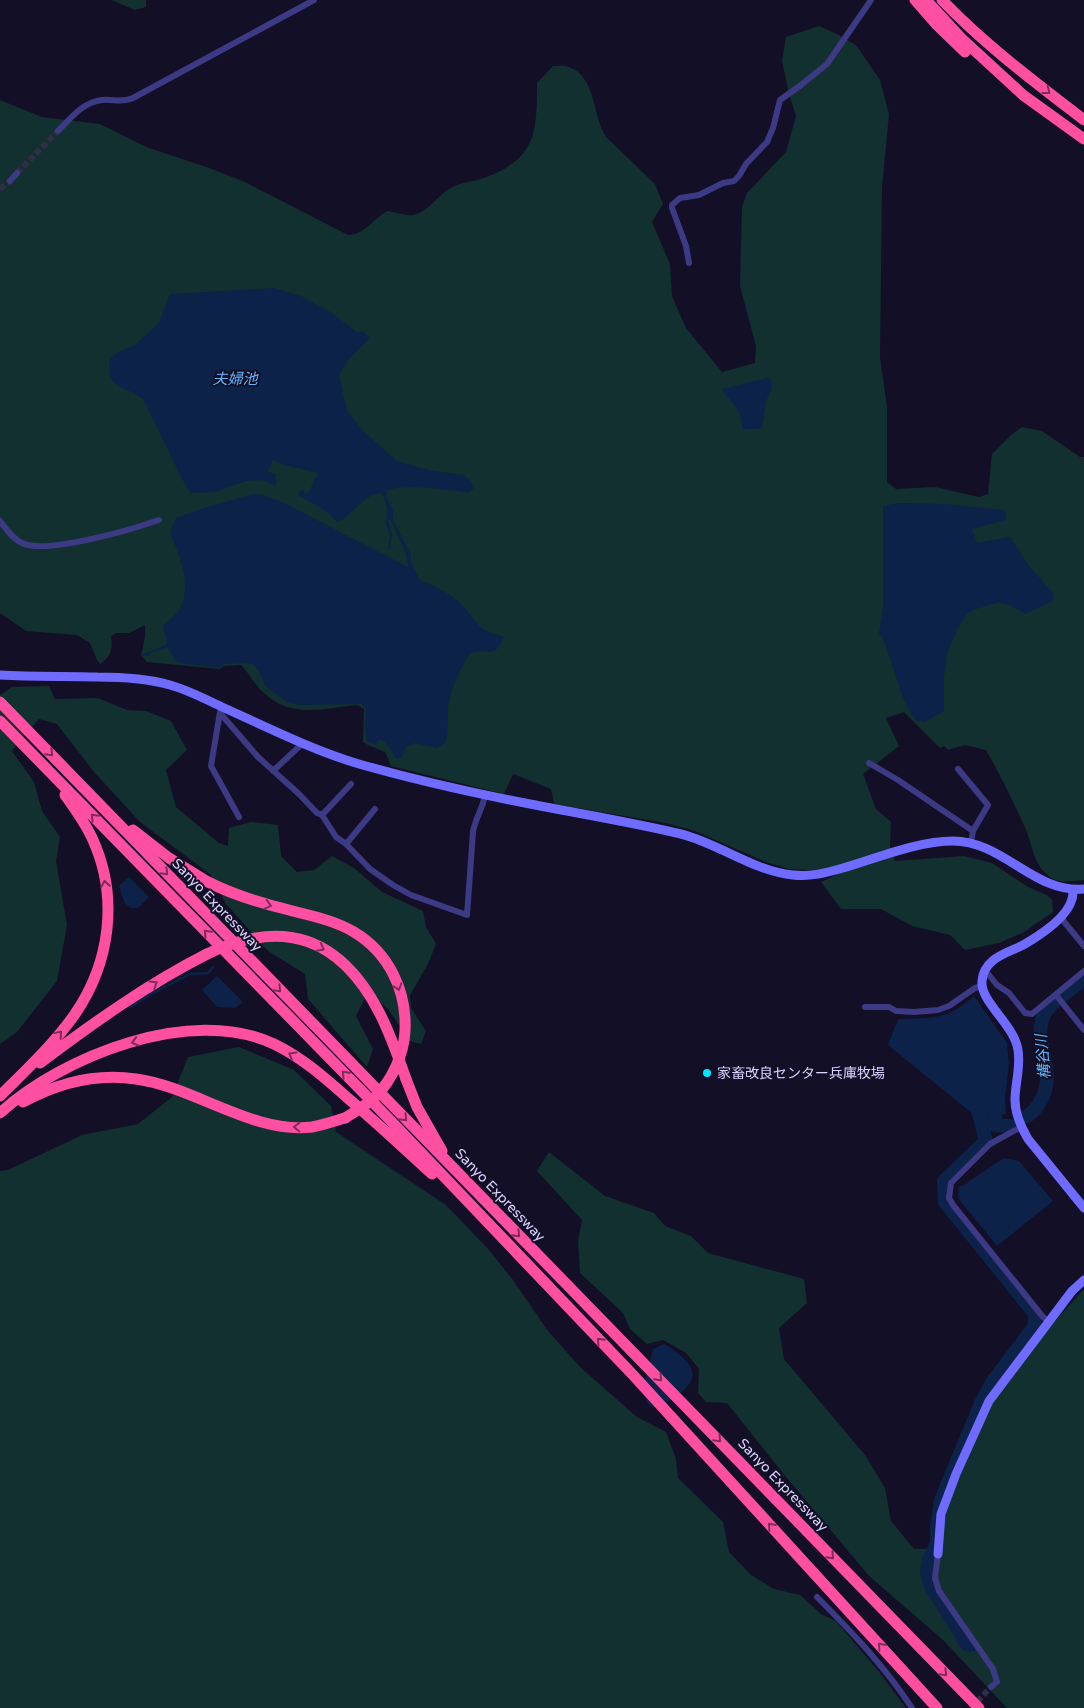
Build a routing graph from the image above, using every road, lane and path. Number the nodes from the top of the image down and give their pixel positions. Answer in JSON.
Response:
{"nodes":[{"id":1,"x":314,"y":0,"type":"edge"},
{"id":2,"x":872,"y":0,"type":"edge"},
{"id":3,"x":914,"y":0,"type":"edge"},
{"id":4,"x":926,"y":0,"type":"edge"},
{"id":5,"x":942,"y":0,"type":"edge"},
{"id":6,"x":953,"y":0,"type":"edge"},
{"id":7,"x":1010,"y":62,"type":"junction"},
{"id":8,"x":1023,"y":95,"type":"junction"},
{"id":9,"x":1084,"y":120,"type":"edge"},
{"id":10,"x":58,"y":131,"type":"tunnel mouth"},
{"id":11,"x":1084,"y":139,"type":"edge"},
{"id":12,"x":17,"y":173,"type":"tunnel mouth"},
{"id":13,"x":10,"y":181,"type":"tunnel mouth"},
{"id":14,"x":689,"y":263,"type":"dead end"},
{"id":15,"x":159,"y":520,"type":"dead end"},
{"id":16,"x":0,"y":521,"type":"edge"},
{"id":17,"x":4,"y":676,"type":"edge"},
{"id":18,"x":0,"y":684,"type":"edge"},
{"id":19,"x":0,"y":702,"type":"edge"},
{"id":20,"x":220,"y":710,"type":"junction"},
{"id":21,"x":0,"y":722,"type":"edge"},
{"id":22,"x":303,"y":743,"type":"junction"},
{"id":23,"x":38,"y":760,"type":"junction"},
{"id":24,"x":869,"y":763,"type":"dead end"},
{"id":25,"x":958,"y":769,"type":"dead end"},
{"id":26,"x":273,"y":771,"type":"junction"},
{"id":27,"x":70,"y":774,"type":"junction"},
{"id":28,"x":350,"y":784,"type":"dead end"},
{"id":29,"x":485,"y":795,"type":"junction"},
{"id":30,"x":375,"y":809,"type":"dead end"},
{"id":31,"x":322,"y":815,"type":"junction"},
{"id":32,"x":239,"y":817,"type":"dead end"},
{"id":33,"x":973,"y":831,"type":"junction"},
{"id":34,"x":971,"y":843,"type":"junction"},
{"id":35,"x":346,"y":844,"type":"junction"},
{"id":36,"x":1084,"y":889,"type":"edge"},
{"id":37,"x":1073,"y":890,"type":"junction"},
{"id":38,"x":1061,"y":918,"type":"junction"},
{"id":39,"x":1084,"y":946,"type":"edge"},
{"id":40,"x":1084,"y":971,"type":"edge"},
{"id":41,"x":983,"y":974,"type":"junction"},
{"id":42,"x":982,"y":986,"type":"junction"},
{"id":43,"x":1056,"y":995,"type":"junction"},
{"id":44,"x":865,"y":1007,"type":"dead end"},
{"id":45,"x":1084,"y":1030,"type":"edge"},
{"id":46,"x":1,"y":1095,"type":"edge"},
{"id":47,"x":0,"y":1115,"type":"edge"},
{"id":48,"x":1021,"y":1127,"type":"junction"},
{"id":49,"x":446,"y":1161,"type":"junction"},
{"id":50,"x":1084,"y":1208,"type":"edge"},
{"id":51,"x":500,"y":1236,"type":"junction"},
{"id":52,"x":1084,"y":1280,"type":"edge"},
{"id":53,"x":1049,"y":1321,"type":"junction"},
{"id":54,"x":938,"y":1554,"type":"joint"},
{"id":55,"x":817,"y":1597,"type":"dead end"},
{"id":56,"x":992,"y":1687,"type":"dead end"},
{"id":57,"x":912,"y":1708,"type":"edge"},
{"id":58,"x":937,"y":1708,"type":"edge"},
{"id":59,"x":979,"y":1708,"type":"edge"}],
"edges":[{"from":1,"to":10,"type":"street"},
{"from":2,"to":14,"type":"street"},
{"from":3,"to":8,"type":"highway"},
{"from":4,"to":8,"type":"highway"},
{"from":5,"to":7,"type":"highway"},
{"from":6,"to":7,"type":"highway"},
{"from":7,"to":9,"type":"highway","one_way":true},
{"from":8,"to":11,"type":"highway"},
{"from":12,"to":13,"type":"street"},
{"from":15,"to":16,"type":"street"},
{"from":17,"to":18,"type":"street"},
{"from":17,"to":20,"type":"street"},
{"from":19,"to":27,"type":"highway","name":"Sanyo Expressway","one_way":true},
{"from":20,"to":22,"type":"street"},
{"from":20,"to":26,"type":"street"},
{"from":20,"to":32,"type":"street"},
{"from":21,"to":23,"type":"highway","name":"Sanyo Expressway"},
{"from":22,"to":26,"type":"street"},
{"from":22,"to":29,"type":"street"},
{"from":46,"to":23,"type":"highway","one_way":true},
{"from":51,"to":23,"type":"highway","name":"Sanyo Expressway","one_way":true},
{"from":24,"to":33,"type":"street"},
{"from":25,"to":33,"type":"street"},
{"from":26,"to":31,"type":"street"},
{"from":27,"to":47,"type":"highway","one_way":true,"bridge":true},
{"from":27,"to":49,"type":"highway","name":"Sanyo Expressway","one_way":true},
{"from":28,"to":31,"type":"street"},
{"from":29,"to":34,"type":"street"},
{"from":29,"to":35,"type":"street"},
{"from":30,"to":35,"type":"street"},
{"from":31,"to":35,"type":"street"},
{"from":33,"to":34,"type":"street"},
{"from":34,"to":37,"type":"street"},
{"from":36,"to":37,"type":"street"},
{"from":37,"to":38,"type":"street"},
{"from":38,"to":39,"type":"street"},
{"from":38,"to":41,"type":"street"},
{"from":40,"to":43,"type":"street"},
{"from":41,"to":42,"type":"street"},
{"from":41,"to":43,"type":"street"},
{"from":42,"to":44,"type":"street"},
{"from":42,"to":48,"type":"street"},
{"from":43,"to":45,"type":"street"},
{"from":46,"to":49,"type":"highway","one_way":true,"bridge":true},
{"from":51,"to":47,"type":"highway","one_way":true},
{"from":48,"to":50,"type":"street"},
{"from":48,"to":53,"type":"street"},
{"from":49,"to":59,"type":"highway","name":"Sanyo Expressway","one_way":true},
{"from":58,"to":51,"type":"highway","name":"Sanyo Expressway","one_way":true},
{"from":52,"to":53,"type":"street"},
{"from":53,"to":54,"type":"street"},
{"from":54,"to":56,"type":"street"},
{"from":55,"to":57,"type":"street"}]}
